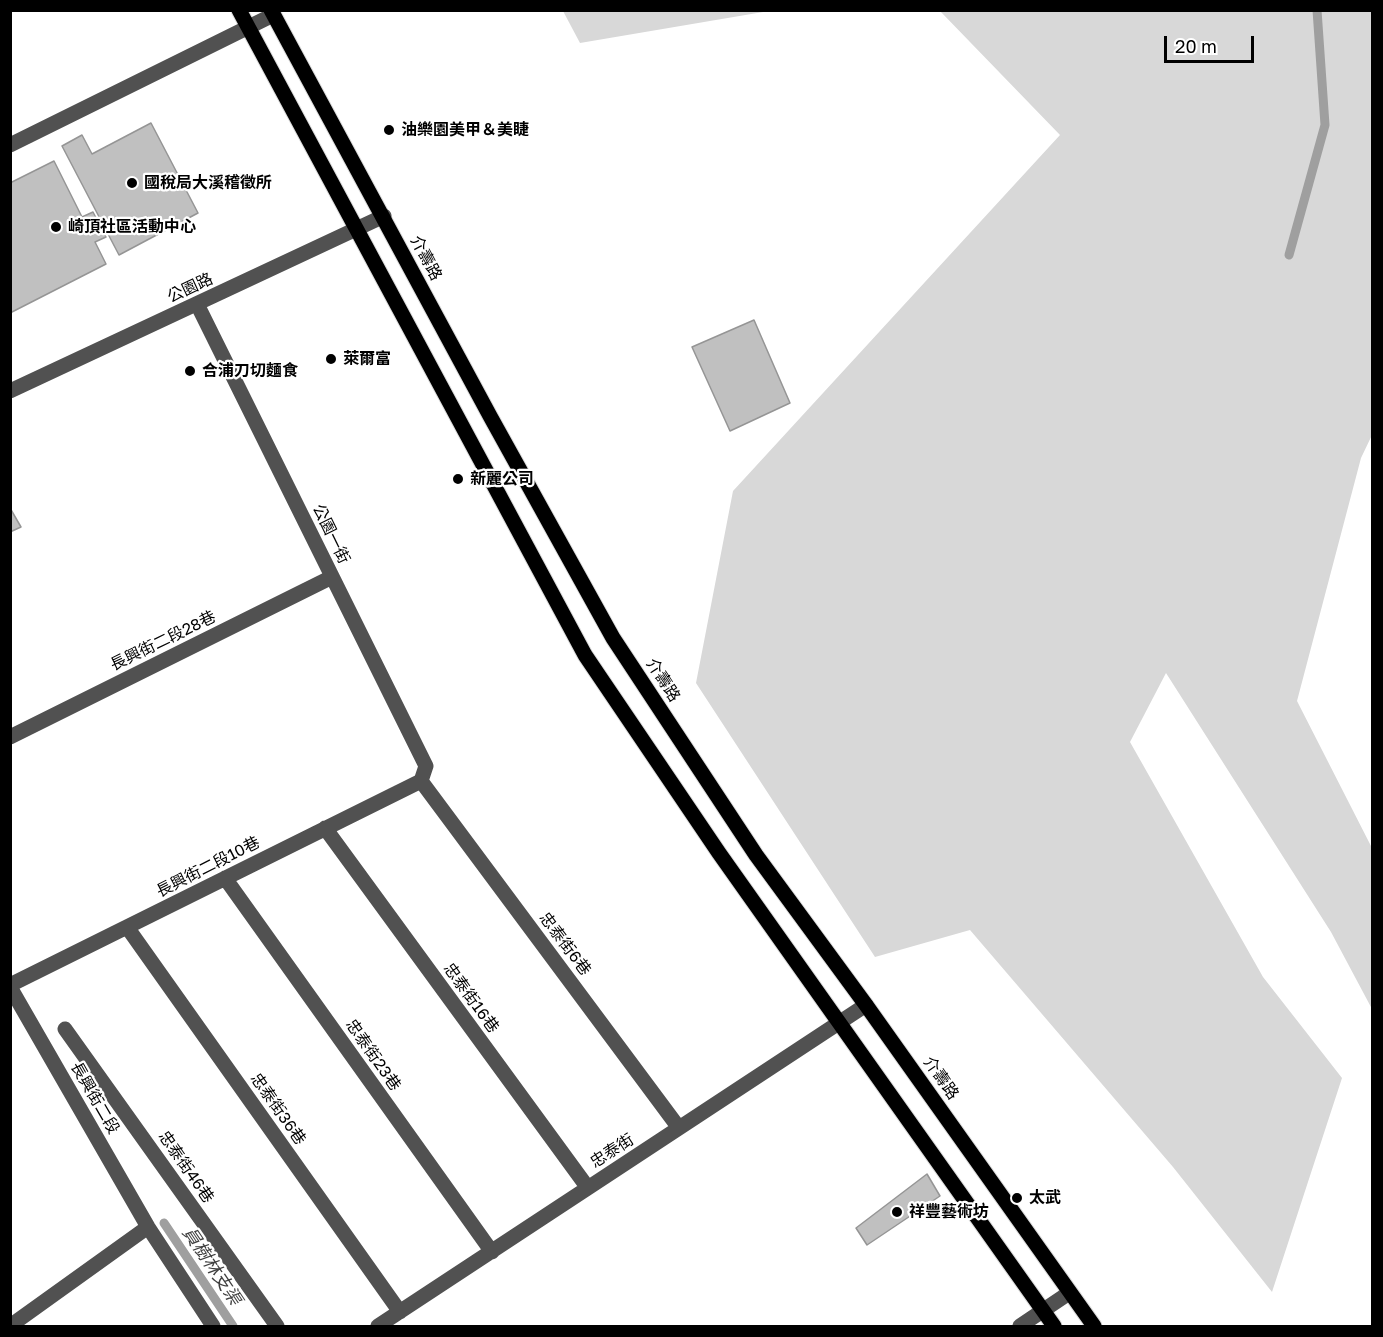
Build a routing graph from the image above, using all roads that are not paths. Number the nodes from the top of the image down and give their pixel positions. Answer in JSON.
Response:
{"nodes":[{"id":1,"x":239,"y":10,"type":"edge"},
{"id":2,"x":272,"y":13,"type":"edge"},
{"id":3,"x":249,"y":28,"type":"junction"},
{"id":4,"x":10,"y":145,"type":"edge"},
{"id":5,"x":384,"y":216,"type":"junction"},
{"id":6,"x":356,"y":229,"type":"junction"},
{"id":7,"x":197,"y":304,"type":"junction"},
{"id":8,"x":10,"y":391,"type":"edge"},
{"id":9,"x":332,"y":577,"type":"junction"},
{"id":10,"x":10,"y":737,"type":"edge"},
{"id":11,"x":421,"y":781,"type":"junction"},
{"id":12,"x":325,"y":828,"type":"junction"},
{"id":13,"x":225,"y":878,"type":"junction"},
{"id":14,"x":127,"y":927,"type":"junction"},
{"id":15,"x":10,"y":986,"type":"edge"},
{"id":16,"x":866,"y":1005,"type":"junction"},
{"id":17,"x":839,"y":1022,"type":"junction"},
{"id":18,"x":65,"y":1029,"type":"dead end"},
{"id":19,"x":679,"y":1128,"type":"junction"},
{"id":20,"x":588,"y":1188,"type":"junction"},
{"id":21,"x":148,"y":1227,"type":"junction"},
{"id":22,"x":492,"y":1252,"type":"junction"},
{"id":23,"x":1069,"y":1293,"type":"junction"},
{"id":24,"x":1043,"y":1311,"type":"junction"},
{"id":25,"x":400,"y":1312,"type":"junction"},
{"id":26,"x":10,"y":1326,"type":"edge"},
{"id":27,"x":213,"y":1326,"type":"edge"},
{"id":28,"x":277,"y":1326,"type":"edge"},
{"id":29,"x":378,"y":1326,"type":"edge"},
{"id":30,"x":1020,"y":1326,"type":"edge"},
{"id":31,"x":1054,"y":1326,"type":"edge"},
{"id":32,"x":1094,"y":1326,"type":"edge"}],
"edges":[{"from":1,"to":3,"type":"main road"},
{"from":2,"to":3,"type":"street"},
{"from":2,"to":5,"type":"main road","name":"介壽路"},
{"from":3,"to":4,"type":"street"},
{"from":3,"to":6,"type":"main road"},
{"from":5,"to":6,"type":"street","name":"公園路"},
{"from":5,"to":16,"type":"main road","name":"介壽路"},
{"from":6,"to":7,"type":"street","name":"公園路"},
{"from":6,"to":17,"type":"main road"},
{"from":7,"to":8,"type":"street","name":"公園路"},
{"from":7,"to":9,"type":"street","name":"公園一街"},
{"from":9,"to":10,"type":"street","name":"長興街二段28巷"},
{"from":9,"to":11,"type":"street","name":"公園一街"},
{"from":11,"to":12,"type":"street","name":"長興街二段10巷"},
{"from":11,"to":19,"type":"street","name":"忠泰街6巷"},
{"from":12,"to":13,"type":"street","name":"長興街二段10巷"},
{"from":12,"to":20,"type":"street","name":"忠泰街16巷"},
{"from":13,"to":14,"type":"street","name":"長興街二段10巷"},
{"from":13,"to":22,"type":"street","name":"忠泰街23巷"},
{"from":14,"to":15,"type":"street","name":"長興街二段10巷"},
{"from":14,"to":25,"type":"street","name":"忠泰街36巷"},
{"from":15,"to":21,"type":"street","name":"長興街二段"},
{"from":16,"to":17,"type":"street","name":"忠泰街"},
{"from":16,"to":23,"type":"main road","name":"介壽路"},
{"from":17,"to":19,"type":"street","name":"忠泰街"},
{"from":17,"to":24,"type":"main road"},
{"from":18,"to":28,"type":"street","name":"忠泰街46巷"},
{"from":19,"to":20,"type":"street","name":"忠泰街"},
{"from":20,"to":22,"type":"street","name":"忠泰街"},
{"from":21,"to":26,"type":"street"},
{"from":21,"to":27,"type":"street","name":"長興街二段"},
{"from":22,"to":25,"type":"street","name":"忠泰街"},
{"from":23,"to":24,"type":"street"},
{"from":23,"to":32,"type":"main road","name":"介壽路"},
{"from":24,"to":30,"type":"street"},
{"from":24,"to":31,"type":"main road"},
{"from":25,"to":29,"type":"street","name":"忠泰街"}]}
